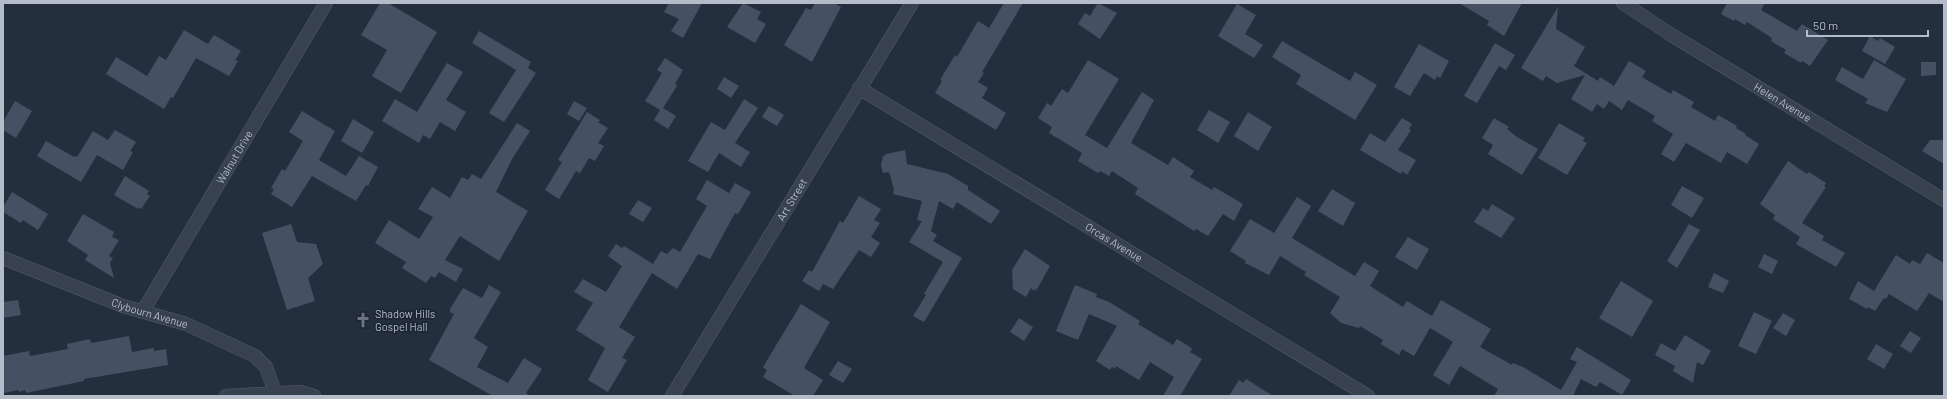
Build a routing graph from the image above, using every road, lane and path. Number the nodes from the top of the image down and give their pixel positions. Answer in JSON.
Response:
{"nodes":[{"id":1,"x":326,"y":3,"type":"edge"},
{"id":2,"x":912,"y":3,"type":"edge"},
{"id":3,"x":1623,"y":3,"type":"edge"},
{"id":4,"x":859,"y":88,"type":"junction"},
{"id":5,"x":1944,"y":200,"type":"edge"},
{"id":6,"x":3,"y":258,"type":"edge"},
{"id":7,"x":143,"y":311,"type":"junction"},
{"id":8,"x":276,"y":392,"type":"junction"},
{"id":9,"x":226,"y":396,"type":"edge"},
{"id":10,"x":314,"y":396,"type":"edge"},
{"id":11,"x":672,"y":396,"type":"edge"},
{"id":12,"x":1368,"y":396,"type":"edge"}],
"edges":[{"from":1,"to":7,"type":"street","name":"Walnut Drive"},
{"from":2,"to":4,"type":"street","name":"Art Street"},
{"from":3,"to":5,"type":"street","name":"Helen Avenue"},
{"from":4,"to":11,"type":"street","name":"Art Street"},
{"from":4,"to":12,"type":"street","name":"Orcas Avenue"},
{"from":6,"to":7,"type":"street","name":"Clybourn Avenue"},
{"from":7,"to":8,"type":"street","name":"Clybourn Avenue"},
{"from":8,"to":9,"type":"street"},
{"from":8,"to":10,"type":"street"}]}
